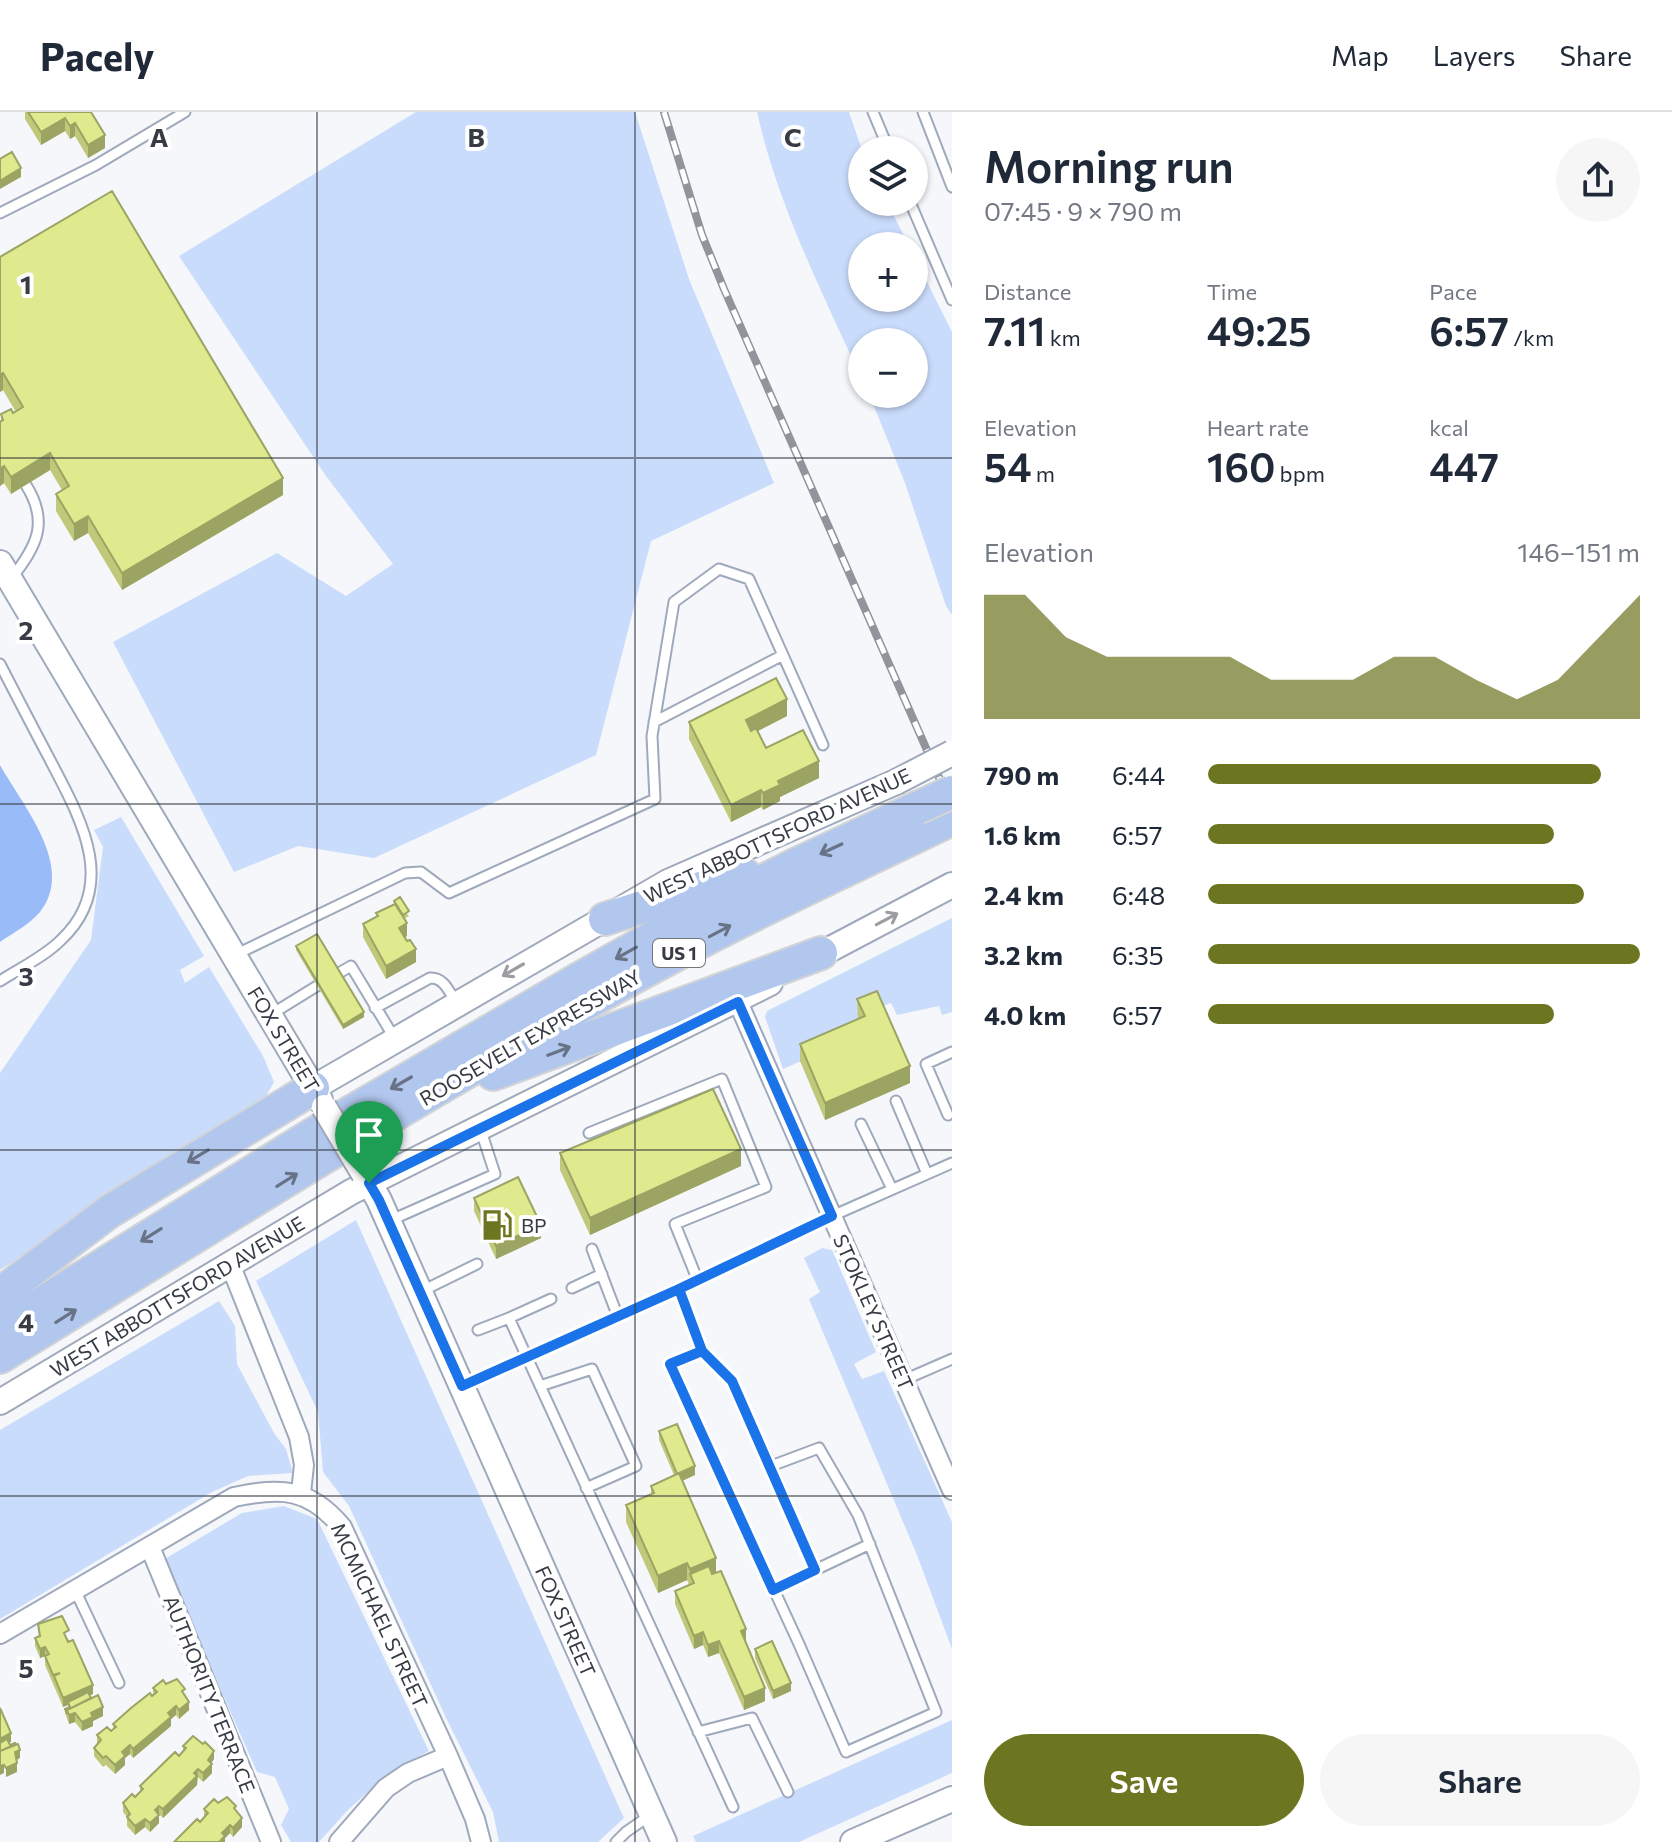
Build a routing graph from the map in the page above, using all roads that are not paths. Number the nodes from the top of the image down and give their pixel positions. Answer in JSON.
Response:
{"nodes":[{"id":1,"x":185,"y":112,"type":"edge"},
{"id":2,"x":873,"y":112,"type":"edge"},
{"id":3,"x":923,"y":112,"type":"edge"},
{"id":4,"x":883,"y":136,"type":"edge"},
{"id":5,"x":952,"y":187,"type":"edge"},
{"id":6,"x":0,"y":213,"type":"edge"},
{"id":7,"x":916,"y":216,"type":"edge"},
{"id":8,"x":952,"y":300,"type":"edge"},
{"id":9,"x":26,"y":485,"type":"edge"},
{"id":10,"x":5,"y":572,"type":"edge"},
{"id":11,"x":783,"y":655,"type":"junction"},
{"id":12,"x":0,"y":664,"type":"edge"},
{"id":13,"x":654,"y":722,"type":"junction"},
{"id":14,"x":823,"y":745,"type":"dead end"},
{"id":15,"x":952,"y":753,"type":"edge"},
{"id":16,"x":952,"y":792,"type":"edge"},
{"id":17,"x":934,"y":818,"type":"edge"},
{"id":18,"x":795,"y":865,"type":"junction"},
{"id":19,"x":952,"y":885,"type":"edge"},
{"id":20,"x":605,"y":919,"type":"junction"},
{"id":21,"x":821,"y":953,"type":"junction"},
{"id":22,"x":234,"y":956,"type":"junction"},
{"id":23,"x":339,"y":973,"type":"edge"},
{"id":24,"x":0,"y":981,"type":"edge"},
{"id":25,"x":317,"y":986,"type":"edge"},
{"id":26,"x":738,"y":1002,"type":"junction"},
{"id":27,"x":456,"y":1003,"type":"junction"},
{"id":28,"x":375,"y":1008,"type":"junction"},
{"id":29,"x":270,"y":1015,"type":"junction"},
{"id":30,"x":395,"y":1039,"type":"junction"},
{"id":31,"x":952,"y":1052,"type":"edge"},
{"id":32,"x":432,"y":1093,"type":"junction"},
{"id":33,"x":319,"y":1098,"type":"junction"},
{"id":34,"x":896,"y":1101,"type":"dead end"},
{"id":35,"x":950,"y":1114,"type":"edge"},
{"id":36,"x":861,"y":1124,"type":"dead end"},
{"id":37,"x":952,"y":1126,"type":"edge"},
{"id":38,"x":480,"y":1128,"type":"junction"},
{"id":39,"x":589,"y":1133,"type":"dead end"},
{"id":40,"x":952,"y":1163,"type":"edge"},
{"id":41,"x":927,"y":1174,"type":"junction"},
{"id":42,"x":366,"y":1178,"type":"junction"},
{"id":43,"x":892,"y":1189,"type":"junction"},
{"id":44,"x":832,"y":1216,"type":"junction"},
{"id":45,"x":388,"y":1221,"type":"junction"},
{"id":46,"x":592,"y":1249,"type":"dead end"},
{"id":47,"x":230,"y":1264,"type":"junction"},
{"id":48,"x":477,"y":1264,"type":"dead end"},
{"id":49,"x":602,"y":1274,"type":"junction"},
{"id":50,"x":698,"y":1281,"type":"junction"},
{"id":51,"x":572,"y":1288,"type":"dead end"},
{"id":52,"x":679,"y":1289,"type":"junction"},
{"id":53,"x":420,"y":1292,"type":"junction"},
{"id":54,"x":0,"y":1294,"type":"edge"},
{"id":55,"x":551,"y":1299,"type":"dead end"},
{"id":56,"x":618,"y":1317,"type":"junction"},
{"id":57,"x":509,"y":1318,"type":"junction"},
{"id":58,"x":0,"y":1329,"type":"edge"},
{"id":59,"x":478,"y":1330,"type":"dead end"},
{"id":60,"x":702,"y":1351,"type":"junction"},
{"id":61,"x":0,"y":1357,"type":"edge"},
{"id":62,"x":526,"y":1358,"type":"junction"},
{"id":63,"x":951,"y":1362,"type":"edge"},
{"id":64,"x":904,"y":1380,"type":"junction"},
{"id":65,"x":462,"y":1386,"type":"junction"},
{"id":66,"x":540,"y":1386,"type":"junction"},
{"id":67,"x":0,"y":1402,"type":"edge"},
{"id":68,"x":771,"y":1466,"type":"junction"},
{"id":69,"x":586,"y":1488,"type":"junction"},
{"id":70,"x":952,"y":1490,"type":"edge"},
{"id":71,"x":301,"y":1493,"type":"junction"},
{"id":72,"x":870,"y":1544,"type":"junction"},
{"id":73,"x":150,"y":1547,"type":"junction"},
{"id":74,"x":815,"y":1570,"type":"junction"},
{"id":75,"x":75,"y":1590,"type":"junction"},
{"id":76,"x":773,"y":1590,"type":"junction"},
{"id":77,"x":0,"y":1634,"type":"edge"},
{"id":78,"x":119,"y":1683,"type":"dead end"},
{"id":79,"x":698,"y":1732,"type":"junction"},
{"id":80,"x":448,"y":1756,"type":"junction"},
{"id":81,"x":788,"y":1792,"type":"dead end"},
{"id":82,"x":952,"y":1799,"type":"edge"},
{"id":83,"x":733,"y":1807,"type":"dead end"},
{"id":84,"x":652,"y":1814,"type":"junction"},
{"id":85,"x":271,"y":1842,"type":"edge"},
{"id":86,"x":339,"y":1842,"type":"edge"},
{"id":87,"x":481,"y":1842,"type":"edge"},
{"id":88,"x":616,"y":1842,"type":"edge"},
{"id":89,"x":664,"y":1842,"type":"edge"},
{"id":90,"x":853,"y":1842,"type":"edge"}],
"edges":[{"from":1,"to":6,"type":"lane"},
{"from":2,"to":4,"type":"lane"},
{"from":3,"to":5,"type":"lane"},
{"from":7,"to":8,"type":"lane"},
{"from":9,"to":10,"type":"lane"},
{"from":10,"to":22,"type":"street","name":"FOX STREET"},
{"from":11,"to":13,"type":"lane"},
{"from":11,"to":13,"type":"lane"},
{"from":11,"to":14,"type":"lane"},
{"from":12,"to":24,"type":"lane"},
{"from":13,"to":22,"type":"lane"},
{"from":15,"to":20,"type":"street","name":"WEST ABBOTTSFORD AVENUE","bridge":true},
{"from":16,"to":17,"type":"highway","name":"ROOSEVELT EXPRESSWAY","number":"US 1","bridge":true},
{"from":17,"to":18,"type":"highway","name":"ROOSEVELT EXPRESSWAY","number":"US 1","one_way":true},
{"from":32,"to":17,"type":"highway","name":"ROOSEVELT EXPRESSWAY","number":"US 1","one_way":true},
{"from":18,"to":20,"type":"highway"},
{"from":18,"to":58,"type":"highway","name":"ROOSEVELT EXPRESSWAY","number":"US 1","one_way":true},
{"from":21,"to":19,"type":"street","name":"WEST ABBOTTSFORD AVENUE","one_way":true},
{"from":20,"to":27,"type":"street","name":"WEST ABBOTTSFORD AVENUE","one_way":true},
{"from":21,"to":26,"type":"street","name":"WEST ABBOTTSFORD AVENUE"},
{"from":32,"to":21,"type":"highway","one_way":true},
{"from":22,"to":29,"type":"street","name":"FOX STREET"},
{"from":23,"to":28,"type":"lane"},
{"from":25,"to":29,"type":"lane"},
{"from":26,"to":38,"type":"street","name":"WEST ABBOTTSFORD AVENUE"},
{"from":26,"to":44,"type":"street","name":"STOKLEY STREET"},
{"from":27,"to":28,"type":"lane"},
{"from":27,"to":30,"type":"street","name":"WEST ABBOTTSFORD AVENUE"},
{"from":28,"to":30,"type":"lane"},
{"from":29,"to":33,"type":"street","name":"FOX STREET"},
{"from":30,"to":33,"type":"street","name":"WEST ABBOTTSFORD AVENUE"},
{"from":31,"to":35,"type":"lane"},
{"from":61,"to":32,"type":"highway","name":"ROOSEVELT EXPRESSWAY","number":"US 1","one_way":true},
{"from":33,"to":42,"type":"street","name":"FOX STREET","bridge":true},
{"from":33,"to":54,"type":"highway","one_way":true},
{"from":34,"to":41,"type":"lane"},
{"from":35,"to":37,"type":"lane"},
{"from":36,"to":43,"type":"lane"},
{"from":38,"to":42,"type":"street","name":"WEST ABBOTTSFORD AVENUE"},
{"from":38,"to":45,"type":"lane"},
{"from":39,"to":50,"type":"lane"},
{"from":40,"to":41,"type":"lane"},
{"from":41,"to":43,"type":"lane"},
{"from":42,"to":45,"type":"street","name":"FOX STREET"},
{"from":42,"to":47,"type":"street","name":"WEST ABBOTTSFORD AVENUE"},
{"from":43,"to":44,"type":"lane"},
{"from":44,"to":50,"type":"lane"},
{"from":44,"to":64,"type":"street","name":"STOKLEY STREET"},
{"from":45,"to":53,"type":"street","name":"FOX STREET"},
{"from":46,"to":49,"type":"lane"},
{"from":47,"to":67,"type":"street","name":"WEST ABBOTTSFORD AVENUE"},
{"from":47,"to":71,"type":"street"},
{"from":48,"to":53,"type":"lane"},
{"from":49,"to":51,"type":"lane"},
{"from":49,"to":56,"type":"lane"},
{"from":50,"to":52,"type":"lane"},
{"from":52,"to":56,"type":"lane"},
{"from":52,"to":60,"type":"lane"},
{"from":53,"to":65,"type":"street","name":"FOX STREET"},
{"from":55,"to":57,"type":"lane"},
{"from":56,"to":62,"type":"lane"},
{"from":57,"to":59,"type":"lane"},
{"from":57,"to":62,"type":"lane"},
{"from":60,"to":68,"type":"lane"},
{"from":60,"to":76,"type":"lane"},
{"from":62,"to":65,"type":"lane"},
{"from":62,"to":66,"type":"lane"},
{"from":63,"to":64,"type":"lane"},
{"from":64,"to":70,"type":"street","name":"STOKLEY STREET"},
{"from":65,"to":84,"type":"street","name":"FOX STREET"},
{"from":66,"to":69,"type":"lane"},
{"from":66,"to":69,"type":"lane"},
{"from":68,"to":72,"type":"lane"},
{"from":68,"to":74,"type":"lane"},
{"from":69,"to":79,"type":"lane"},
{"from":71,"to":73,"type":"street"},
{"from":71,"to":80,"type":"street","name":"MCMICHAEL STREET"},
{"from":72,"to":74,"type":"lane"},
{"from":72,"to":76,"type":"lane"},
{"from":73,"to":75,"type":"street"},
{"from":73,"to":85,"type":"street","name":"AUTHORITY TERRACE"},
{"from":74,"to":76,"type":"lane"},
{"from":75,"to":77,"type":"street"},
{"from":75,"to":78,"type":"lane"},
{"from":79,"to":81,"type":"lane"},
{"from":79,"to":83,"type":"lane"},
{"from":80,"to":86,"type":"street"},
{"from":80,"to":87,"type":"street","name":"MCMICHAEL STREET"},
{"from":82,"to":90,"type":"street"},
{"from":84,"to":88,"type":"lane"},
{"from":84,"to":89,"type":"street","name":"FOX STREET"}]}
